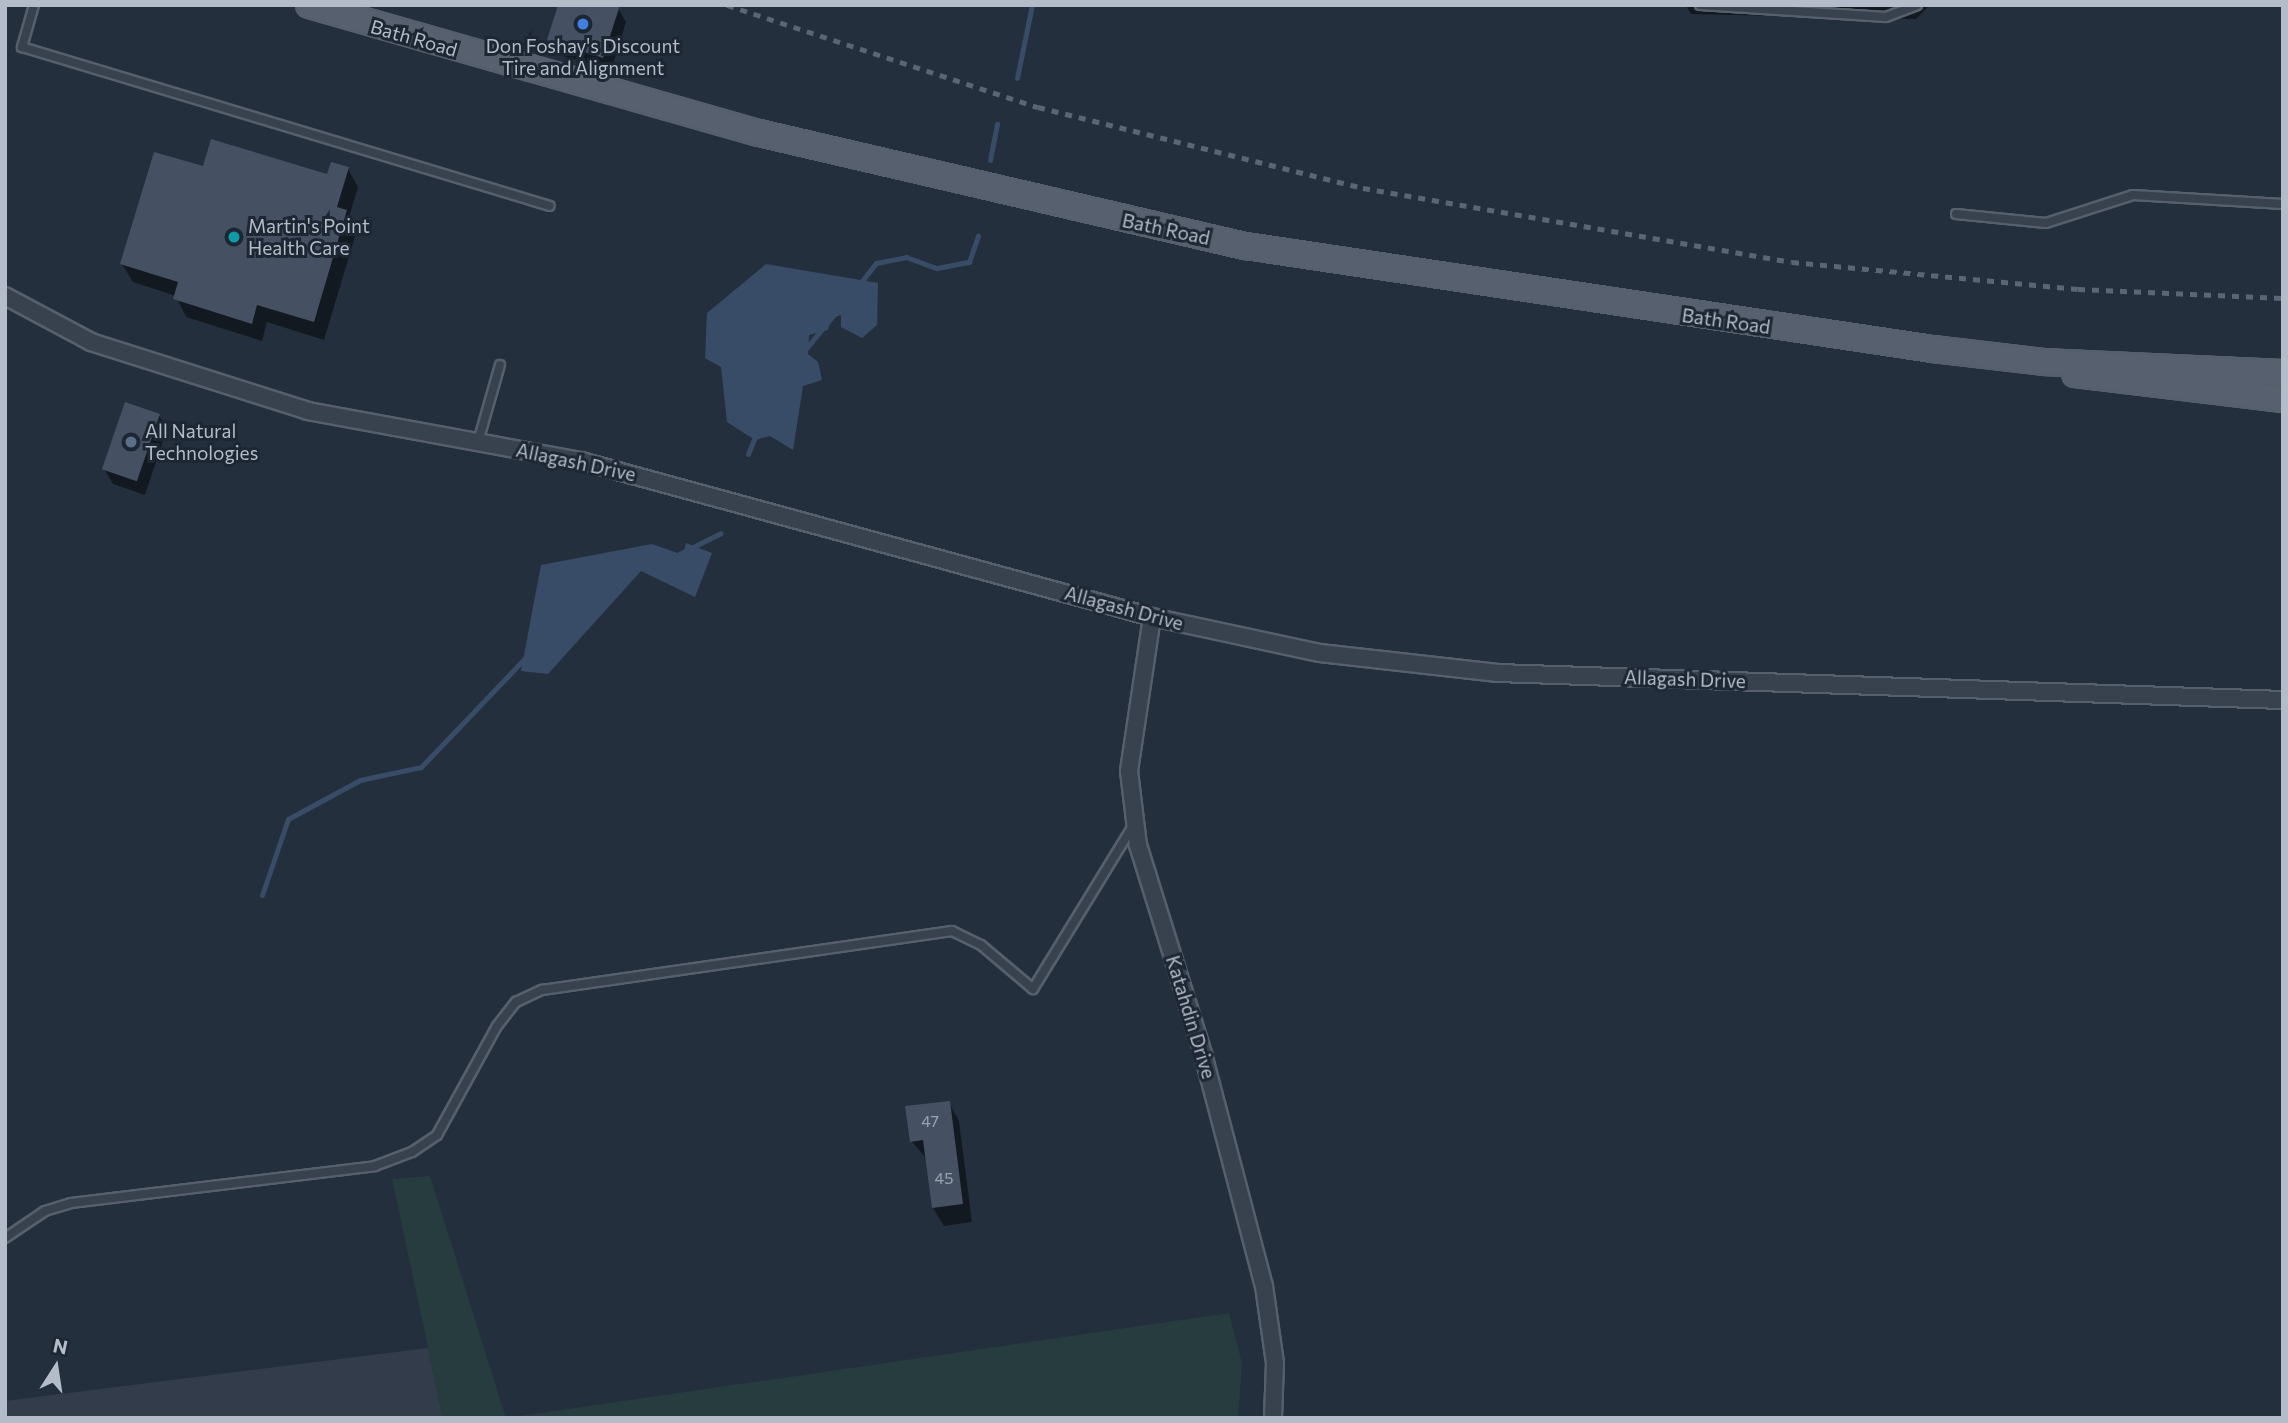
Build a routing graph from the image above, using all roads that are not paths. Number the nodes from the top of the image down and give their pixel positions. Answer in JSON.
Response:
{"nodes":[{"id":1,"x":34,"y":5,"type":"edge"},
{"id":2,"x":309,"y":5,"type":"edge"},
{"id":3,"x":1700,"y":5,"type":"edge"},
{"id":4,"x":1917,"y":5,"type":"edge"},
{"id":5,"x":2283,"y":204,"type":"edge"},
{"id":6,"x":550,"y":206,"type":"dead end"},
{"id":7,"x":1956,"y":214,"type":"dead end"},
{"id":8,"x":5,"y":296,"type":"edge"},
{"id":9,"x":2043,"y":362,"type":"junction"},
{"id":10,"x":500,"y":365,"type":"dead end"},
{"id":11,"x":2283,"y":373,"type":"edge"},
{"id":12,"x":2283,"y":399,"type":"edge"},
{"id":13,"x":478,"y":442,"type":"junction"},
{"id":14,"x":1152,"y":617,"type":"junction"},
{"id":15,"x":2283,"y":700,"type":"edge"},
{"id":16,"x":1135,"y":823,"type":"junction"},
{"id":17,"x":5,"y":1238,"type":"edge"},
{"id":18,"x":1273,"y":1418,"type":"edge"}],
"edges":[{"from":1,"to":6,"type":"lane"},
{"from":2,"to":9,"type":"main road","name":"Bath Road"},
{"from":3,"to":4,"type":"lane"},
{"from":5,"to":7,"type":"lane"},
{"from":8,"to":13,"type":"street","name":"Allagash Drive"},
{"from":9,"to":11,"type":"main road","name":"Bath Road"},
{"from":9,"to":12,"type":"main road","name":"Bath Road"},
{"from":10,"to":13,"type":"lane"},
{"from":13,"to":14,"type":"street","name":"Allagash Drive"},
{"from":14,"to":15,"type":"street","name":"Allagash Drive"},
{"from":14,"to":16,"type":"street","name":"Katahdin Drive"},
{"from":16,"to":17,"type":"lane"},
{"from":16,"to":18,"type":"street","name":"Katahdin Drive"}]}
